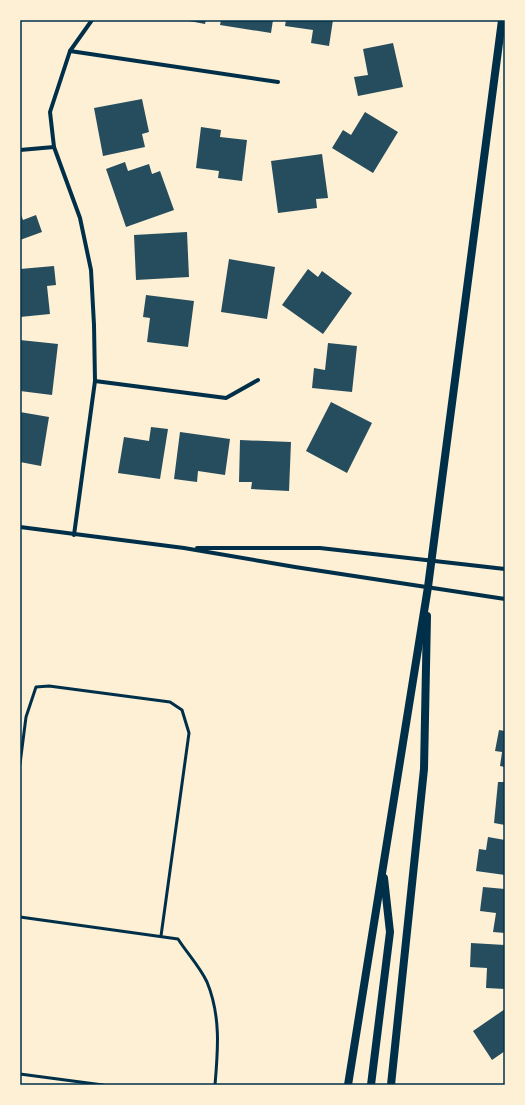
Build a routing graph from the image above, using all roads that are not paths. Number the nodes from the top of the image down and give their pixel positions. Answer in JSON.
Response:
{"nodes":[{"id":1,"x":92,"y":20,"type":"edge"},
{"id":2,"x":502,"y":20,"type":"edge"},
{"id":3,"x":70,"y":51,"type":"junction"},
{"id":4,"x":278,"y":82,"type":"dead end"},
{"id":5,"x":54,"y":147,"type":"junction"},
{"id":6,"x":20,"y":150,"type":"edge"},
{"id":7,"x":258,"y":380,"type":"dead end"},
{"id":8,"x":95,"y":381,"type":"junction"},
{"id":9,"x":20,"y":527,"type":"edge"},
{"id":10,"x":74,"y":534,"type":"junction"},
{"id":11,"x":184,"y":548,"type":"junction"},
{"id":12,"x":431,"y":559,"type":"junction"},
{"id":13,"x":505,"y":569,"type":"edge"},
{"id":14,"x":428,"y":588,"type":"junction"},
{"id":15,"x":505,"y":599,"type":"edge"},
{"id":16,"x":20,"y":764,"type":"edge"},
{"id":17,"x":382,"y":867,"type":"junction"},
{"id":18,"x":20,"y":917,"type":"edge"},
{"id":19,"x":161,"y":936,"type":"junction"},
{"id":20,"x":20,"y":1074,"type":"edge"},
{"id":21,"x":103,"y":1085,"type":"edge"},
{"id":22,"x":215,"y":1085,"type":"edge"},
{"id":23,"x":348,"y":1085,"type":"edge"},
{"id":24,"x":371,"y":1085,"type":"edge"},
{"id":25,"x":391,"y":1085,"type":"edge"}],
"edges":[{"from":1,"to":3,"type":"street"},
{"from":2,"to":12,"type":"main road"},
{"from":3,"to":4,"type":"street"},
{"from":3,"to":5,"type":"street"},
{"from":5,"to":6,"type":"street"},
{"from":5,"to":8,"type":"street"},
{"from":7,"to":8,"type":"street"},
{"from":8,"to":10,"type":"street"},
{"from":9,"to":10,"type":"street"},
{"from":10,"to":11,"type":"street"},
{"from":11,"to":12,"type":"street"},
{"from":11,"to":14,"type":"street"},
{"from":12,"to":13,"type":"street"},
{"from":12,"to":14,"type":"main road"},
{"from":14,"to":15,"type":"street"},
{"from":14,"to":17,"type":"main road"},
{"from":14,"to":25,"type":"main road"},
{"from":16,"to":19,"type":"lane"},
{"from":17,"to":23,"type":"main road"},
{"from":17,"to":24,"type":"main road"},
{"from":18,"to":19,"type":"lane"},
{"from":19,"to":22,"type":"lane"},
{"from":20,"to":21,"type":"lane"}]}
